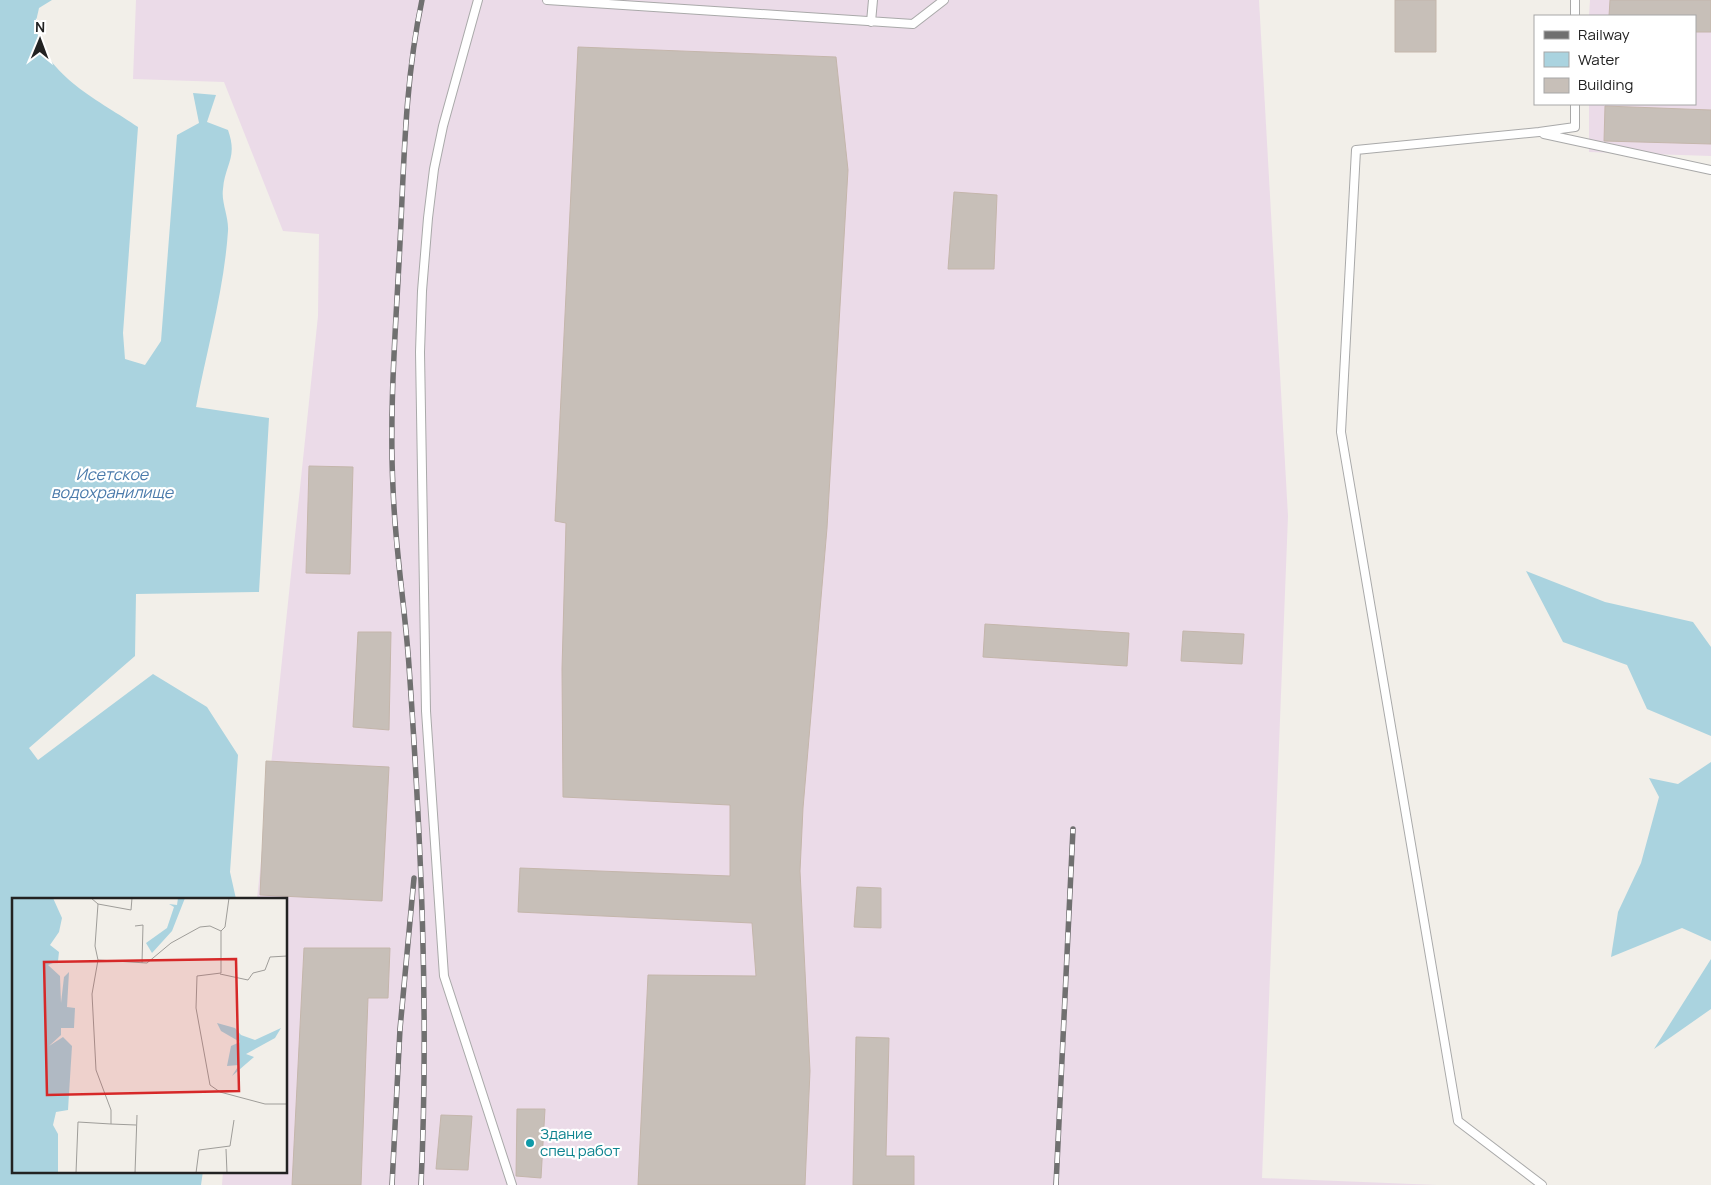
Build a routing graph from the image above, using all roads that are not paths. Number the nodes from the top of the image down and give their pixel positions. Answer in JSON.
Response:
{"nodes":[{"id":1,"x":478,"y":0,"type":"edge"},
{"id":2,"x":547,"y":0,"type":"edge"},
{"id":3,"x":873,"y":0,"type":"edge"},
{"id":4,"x":944,"y":0,"type":"edge"},
{"id":5,"x":1575,"y":0,"type":"edge"},
{"id":6,"x":1575,"y":15,"type":"edge"},
{"id":7,"x":871,"y":22,"type":"junction"},
{"id":8,"x":1575,"y":105,"type":"edge"},
{"id":9,"x":1539,"y":132,"type":"junction"},
{"id":10,"x":1711,"y":170,"type":"edge"},
{"id":11,"x":512,"y":1185,"type":"edge"},
{"id":12,"x":1542,"y":1185,"type":"edge"}],
"edges":[{"from":1,"to":11,"type":"lane"},
{"from":2,"to":7,"type":"lane"},
{"from":3,"to":7,"type":"lane"},
{"from":4,"to":7,"type":"lane"},
{"from":5,"to":6,"type":"lane"},
{"from":8,"to":9,"type":"lane"},
{"from":9,"to":10,"type":"lane"},
{"from":9,"to":12,"type":"lane"}]}
